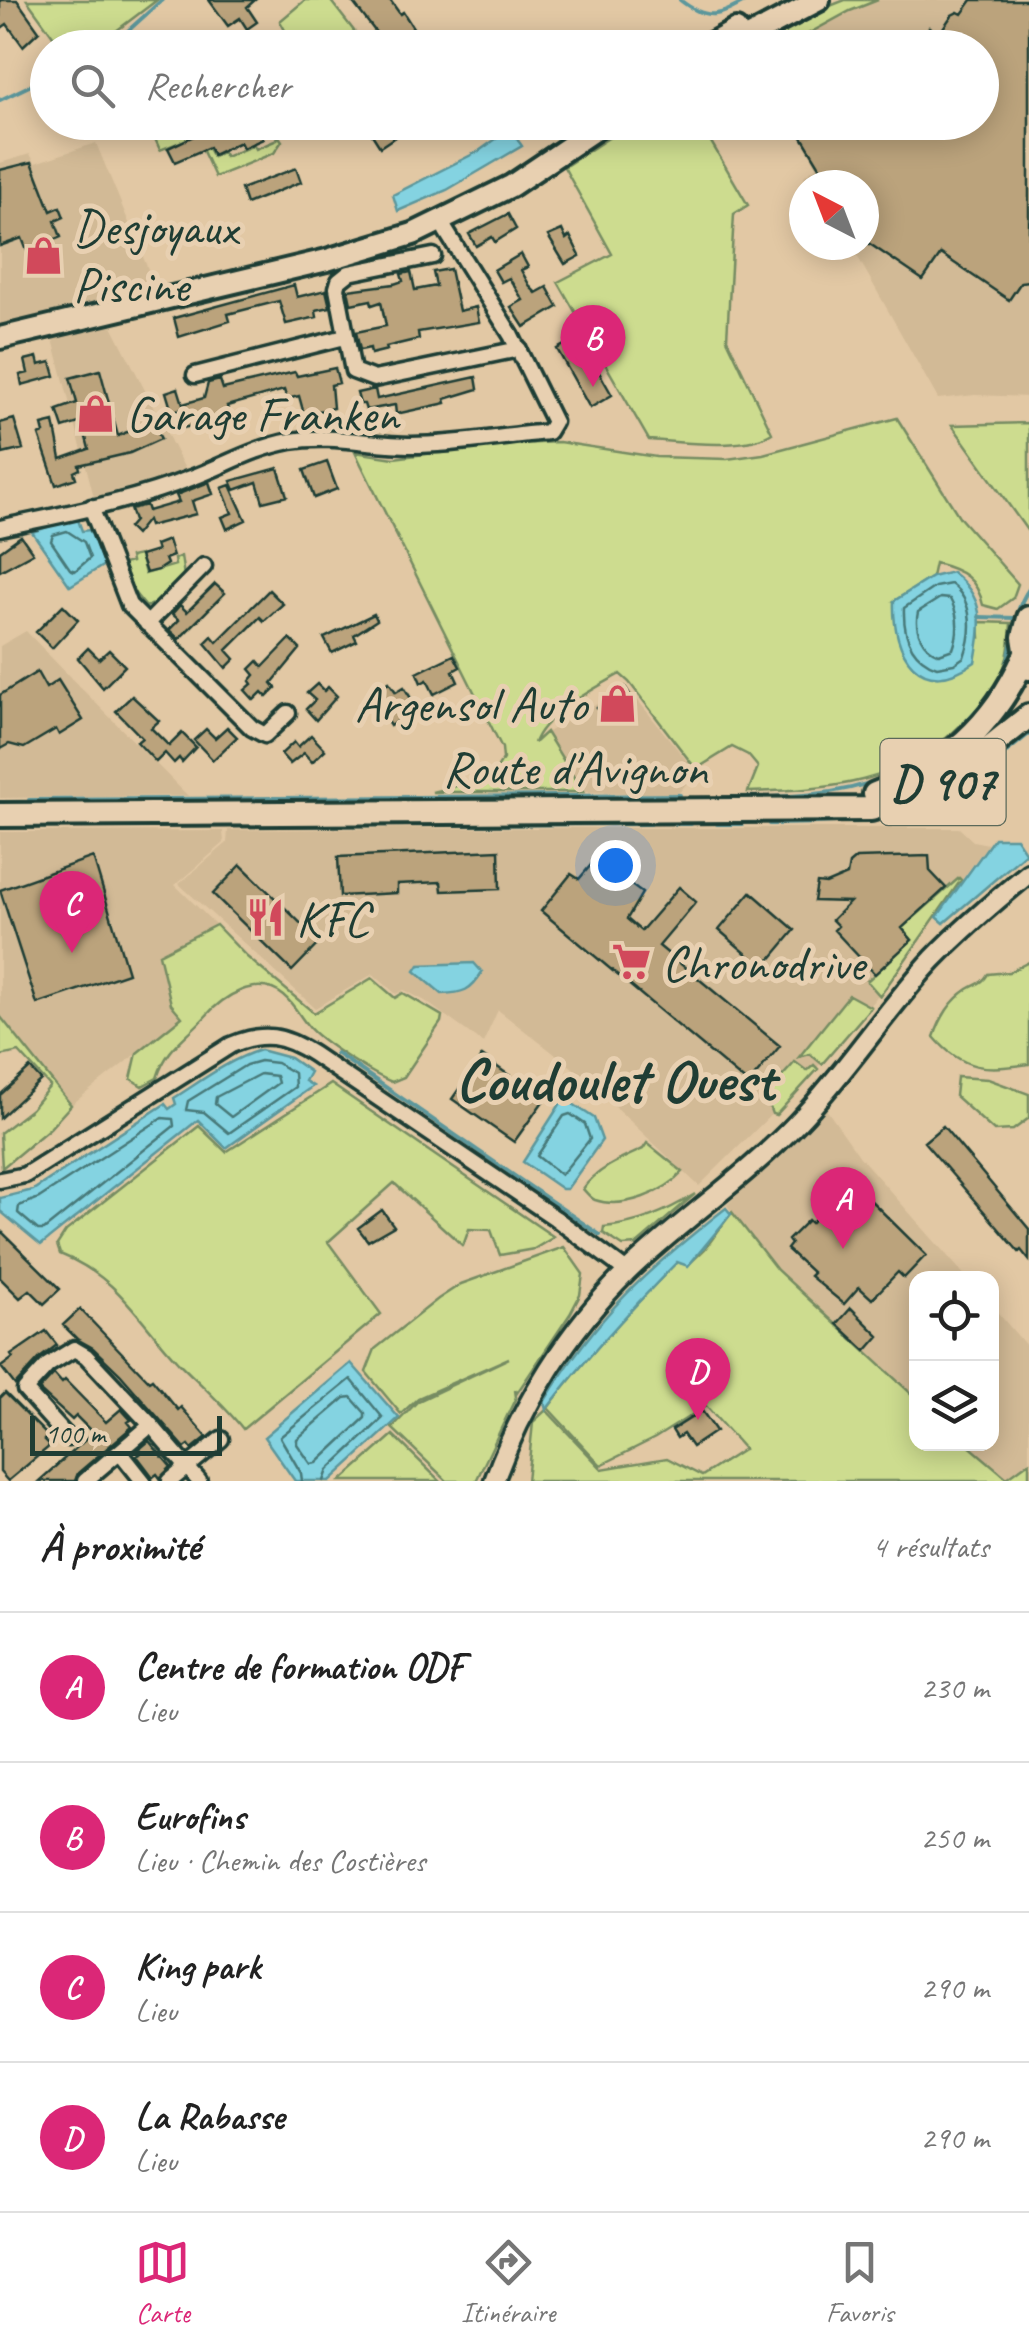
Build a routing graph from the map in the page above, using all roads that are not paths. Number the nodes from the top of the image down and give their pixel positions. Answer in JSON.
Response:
{"nodes":[{"id":1,"x":791,"y":0,"type":"edge"},
{"id":2,"x":818,"y":0,"type":"edge"},
{"id":3,"x":737,"y":30,"type":"edge"},
{"id":4,"x":761,"y":30,"type":"edge"},
{"id":5,"x":556,"y":140,"type":"edge"},
{"id":6,"x":580,"y":140,"type":"edge"},
{"id":7,"x":488,"y":185,"type":"junction"},
{"id":8,"x":420,"y":218,"type":"junction"},
{"id":9,"x":442,"y":222,"type":"junction"},
{"id":10,"x":390,"y":235,"type":"junction"},
{"id":11,"x":434,"y":256,"type":"dead end"},
{"id":12,"x":346,"y":336,"type":"junction"},
{"id":13,"x":0,"y":338,"type":"edge"},
{"id":14,"x":519,"y":349,"type":"junction"},
{"id":15,"x":196,"y":375,"type":"dead end"},
{"id":16,"x":91,"y":507,"type":"junction"},
{"id":17,"x":0,"y":528,"type":"edge"},
{"id":18,"x":204,"y":566,"type":"dead end"},
{"id":19,"x":1029,"y":618,"type":"edge"},
{"id":20,"x":147,"y":624,"type":"junction"},
{"id":21,"x":1027,"y":663,"type":"edge"},
{"id":22,"x":288,"y":713,"type":"dead end"},
{"id":23,"x":1029,"y":716,"type":"edge"},
{"id":24,"x":839,"y":810,"type":"junction"},
{"id":25,"x":0,"y":815,"type":"edge"},
{"id":26,"x":1029,"y":873,"type":"edge"},
{"id":27,"x":0,"y":1180,"type":"edge"},
{"id":28,"x":628,"y":1272,"type":"junction"},
{"id":29,"x":151,"y":1425,"type":"junction"},
{"id":30,"x":68,"y":1438,"type":"dead end"},
{"id":31,"x":221,"y":1439,"type":"dead end"},
{"id":32,"x":120,"y":1452,"type":"junction"},
{"id":33,"x":188,"y":1467,"type":"junction"},
{"id":34,"x":85,"y":1481,"type":"edge"},
{"id":35,"x":144,"y":1481,"type":"edge"},
{"id":36,"x":170,"y":1481,"type":"edge"},
{"id":37,"x":199,"y":1481,"type":"edge"},
{"id":38,"x":494,"y":1481,"type":"edge"}],
"edges":[{"from":1,"to":3,"type":"main road"},
{"from":2,"to":4,"type":"main road"},
{"from":5,"to":7,"type":"main road"},
{"from":6,"to":9,"type":"main road"},
{"from":7,"to":8,"type":"main road"},
{"from":7,"to":9,"type":"street"},
{"from":8,"to":9,"type":"main road"},
{"from":8,"to":10,"type":"main road"},
{"from":9,"to":10,"type":"main road"},
{"from":9,"to":14,"type":"street"},
{"from":10,"to":13,"type":"main road"},
{"from":11,"to":12,"type":"street"},
{"from":12,"to":14,"type":"street"},
{"from":12,"to":15,"type":"street"},
{"from":14,"to":16,"type":"street"},
{"from":16,"to":17,"type":"street"},
{"from":16,"to":20,"type":"street"},
{"from":18,"to":20,"type":"street"},
{"from":19,"to":21,"type":"main road","number":"D 907"},
{"from":20,"to":22,"type":"street"},
{"from":21,"to":24,"type":"main road","name":"Route d'Avignon","number":"D 907"},
{"from":23,"to":24,"type":"main road","name":"Route d'Avignon","number":"D 907"},
{"from":24,"to":25,"type":"main road","name":"Route d'Avignon","number":"D 907"},
{"from":26,"to":28,"type":"street"},
{"from":27,"to":28,"type":"street"},
{"from":28,"to":38,"type":"street"},
{"from":29,"to":30,"type":"street"},
{"from":29,"to":32,"type":"street"},
{"from":29,"to":33,"type":"street"},
{"from":31,"to":33,"type":"street"},
{"from":32,"to":34,"type":"street"},
{"from":32,"to":35,"type":"street"},
{"from":33,"to":36,"type":"street"},
{"from":33,"to":37,"type":"street"}]}
